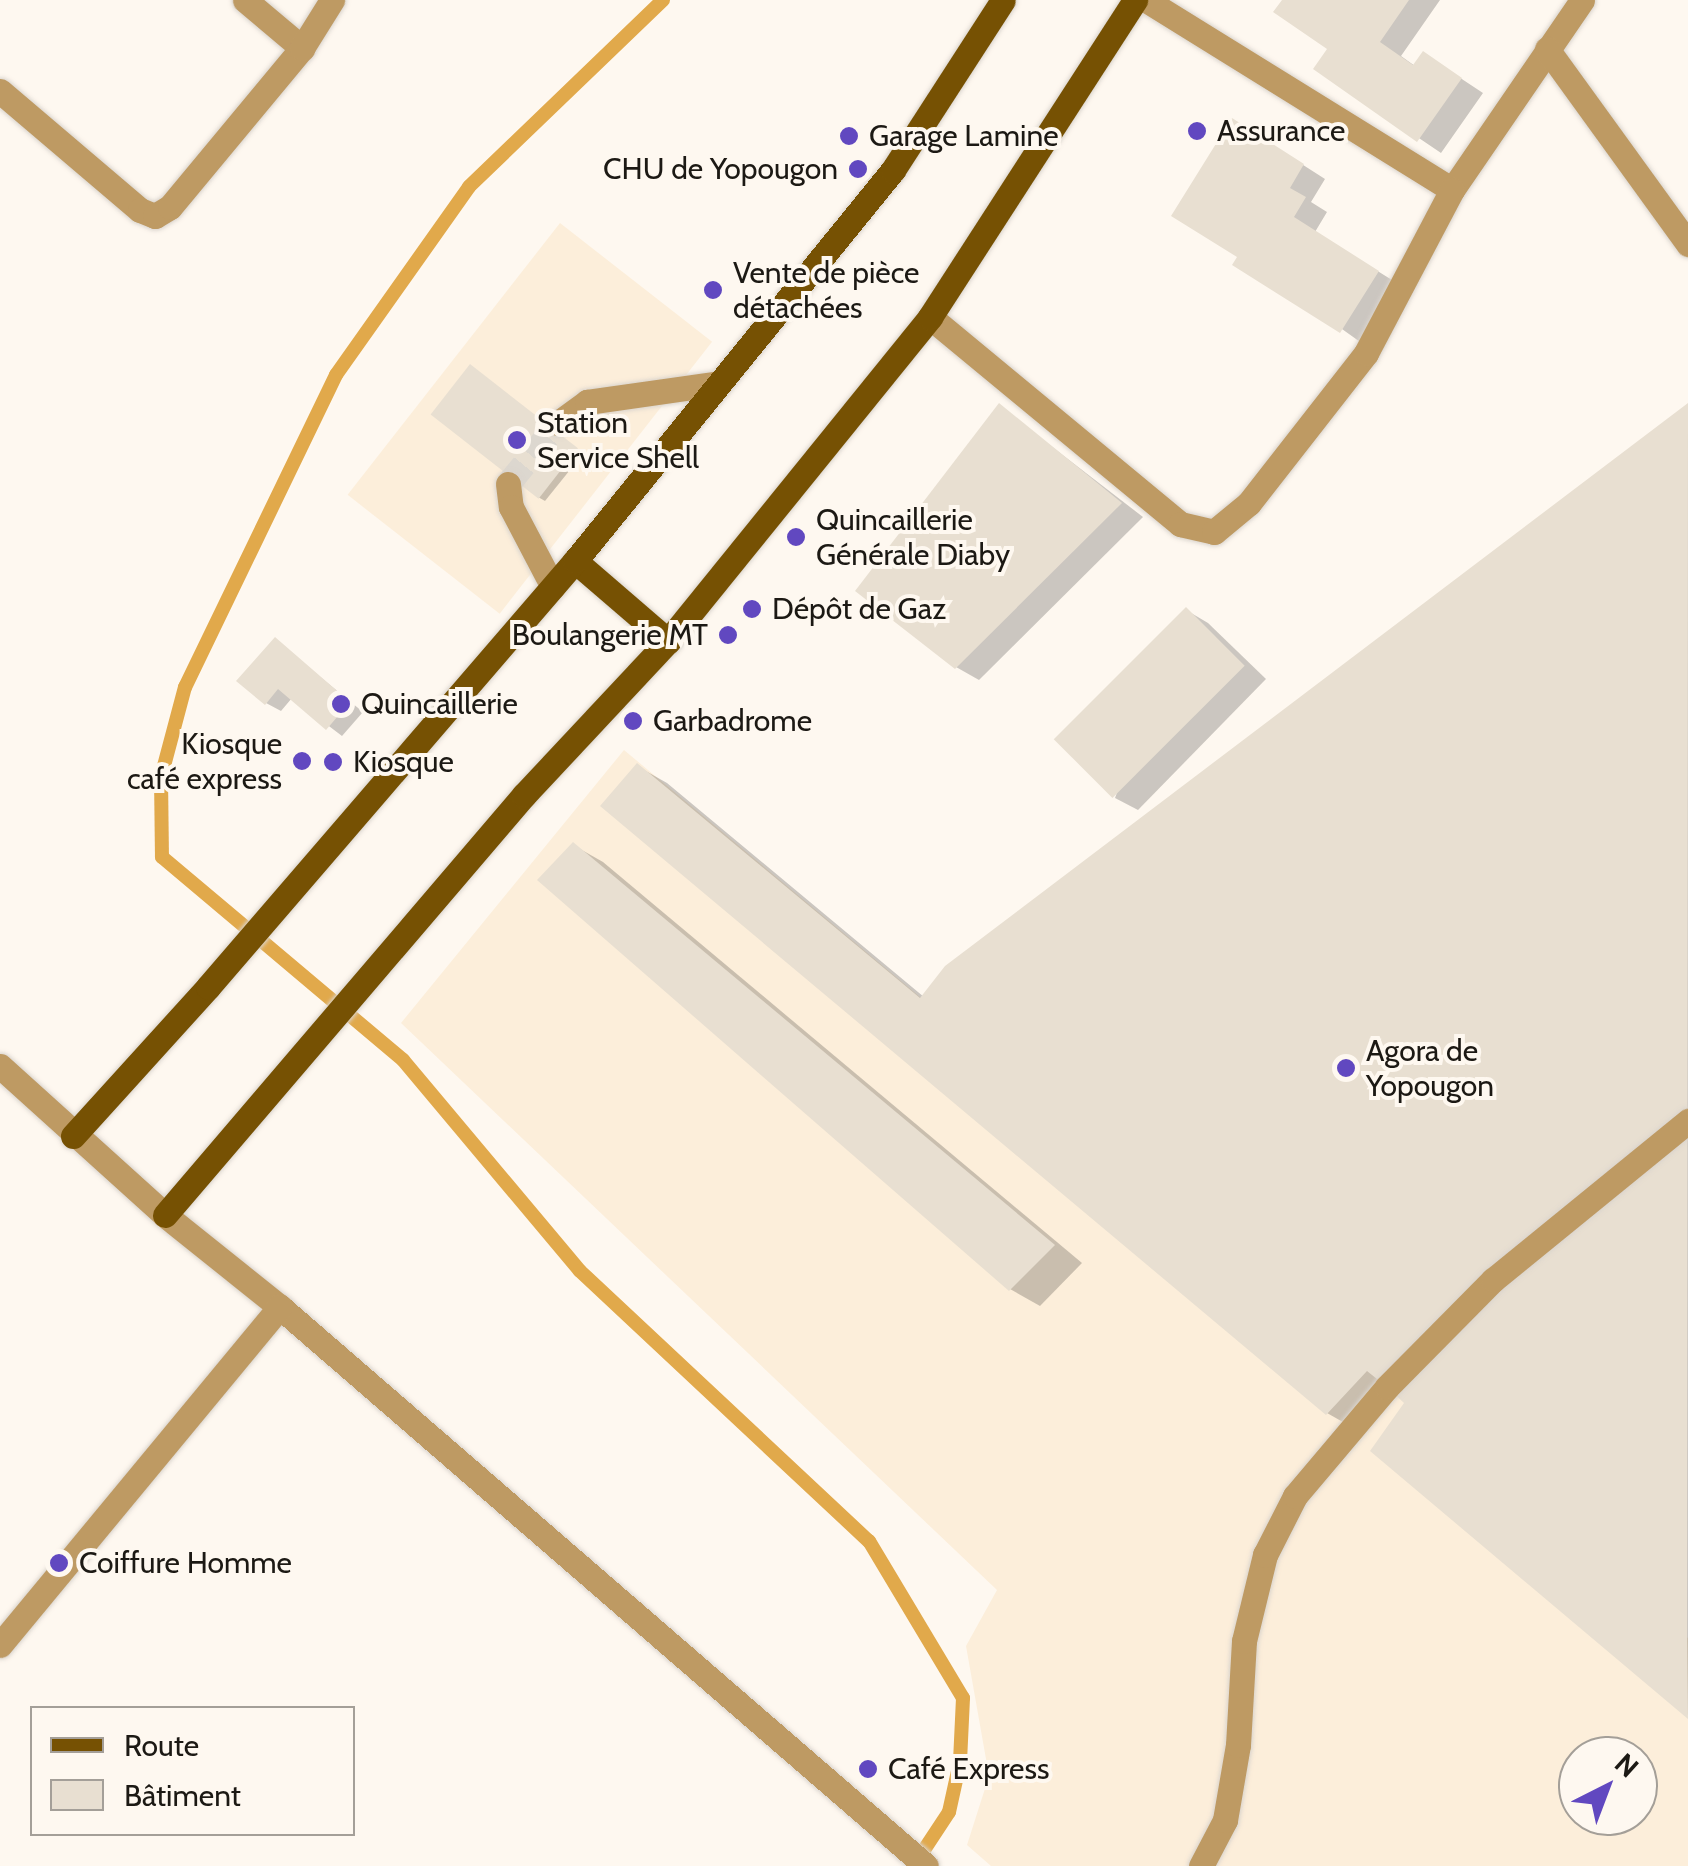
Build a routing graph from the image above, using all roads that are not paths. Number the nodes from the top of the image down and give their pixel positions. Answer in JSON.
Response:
{"nodes":[{"id":1,"x":245,"y":0,"type":"edge"},
{"id":2,"x":332,"y":0,"type":"edge"},
{"id":3,"x":1003,"y":0,"type":"edge"},
{"id":4,"x":1134,"y":0,"type":"edge"},
{"id":5,"x":1146,"y":0,"type":"edge"},
{"id":6,"x":1582,"y":0,"type":"edge"},
{"id":7,"x":302,"y":48,"type":"junction"},
{"id":8,"x":1547,"y":48,"type":"junction"},
{"id":9,"x":0,"y":91,"type":"edge"},
{"id":10,"x":1452,"y":190,"type":"junction"},
{"id":11,"x":1688,"y":244,"type":"edge"},
{"id":12,"x":930,"y":318,"type":"junction"},
{"id":13,"x":720,"y":383,"type":"junction"},
{"id":14,"x":558,"y":423,"type":"tunnel mouth"},
{"id":15,"x":508,"y":484,"type":"dead end"},
{"id":16,"x":575,"y":561,"type":"junction"},
{"id":17,"x":552,"y":587,"type":"junction"},
{"id":18,"x":668,"y":641,"type":"junction"},
{"id":19,"x":0,"y":1066,"type":"edge"},
{"id":20,"x":0,"y":1091,"type":"edge"},
{"id":21,"x":1688,"y":1121,"type":"edge"},
{"id":22,"x":73,"y":1136,"type":"junction"},
{"id":23,"x":165,"y":1215,"type":"junction"},
{"id":24,"x":280,"y":1307,"type":"junction"},
{"id":25,"x":0,"y":1646,"type":"edge"},
{"id":26,"x":926,"y":1866,"type":"edge"},
{"id":27,"x":1201,"y":1866,"type":"edge"}],
"edges":[{"from":1,"to":7,"type":"street"},
{"from":2,"to":7,"type":"street"},
{"from":3,"to":13,"type":"main road"},
{"from":4,"to":12,"type":"main road"},
{"from":5,"to":10,"type":"street"},
{"from":6,"to":8,"type":"street"},
{"from":7,"to":9,"type":"street"},
{"from":8,"to":10,"type":"street"},
{"from":8,"to":11,"type":"street"},
{"from":10,"to":12,"type":"street"},
{"from":12,"to":18,"type":"main road"},
{"from":13,"to":14,"type":"street"},
{"from":13,"to":16,"type":"main road"},
{"from":15,"to":17,"type":"street"},
{"from":16,"to":17,"type":"main road"},
{"from":16,"to":18,"type":"main road"},
{"from":17,"to":22,"type":"main road"},
{"from":18,"to":23,"type":"main road"},
{"from":19,"to":22,"type":"street"},
{"from":20,"to":22,"type":"street"},
{"from":21,"to":27,"type":"street"},
{"from":22,"to":23,"type":"street"},
{"from":23,"to":24,"type":"street"},
{"from":24,"to":25,"type":"street"},
{"from":24,"to":26,"type":"street"}]}
